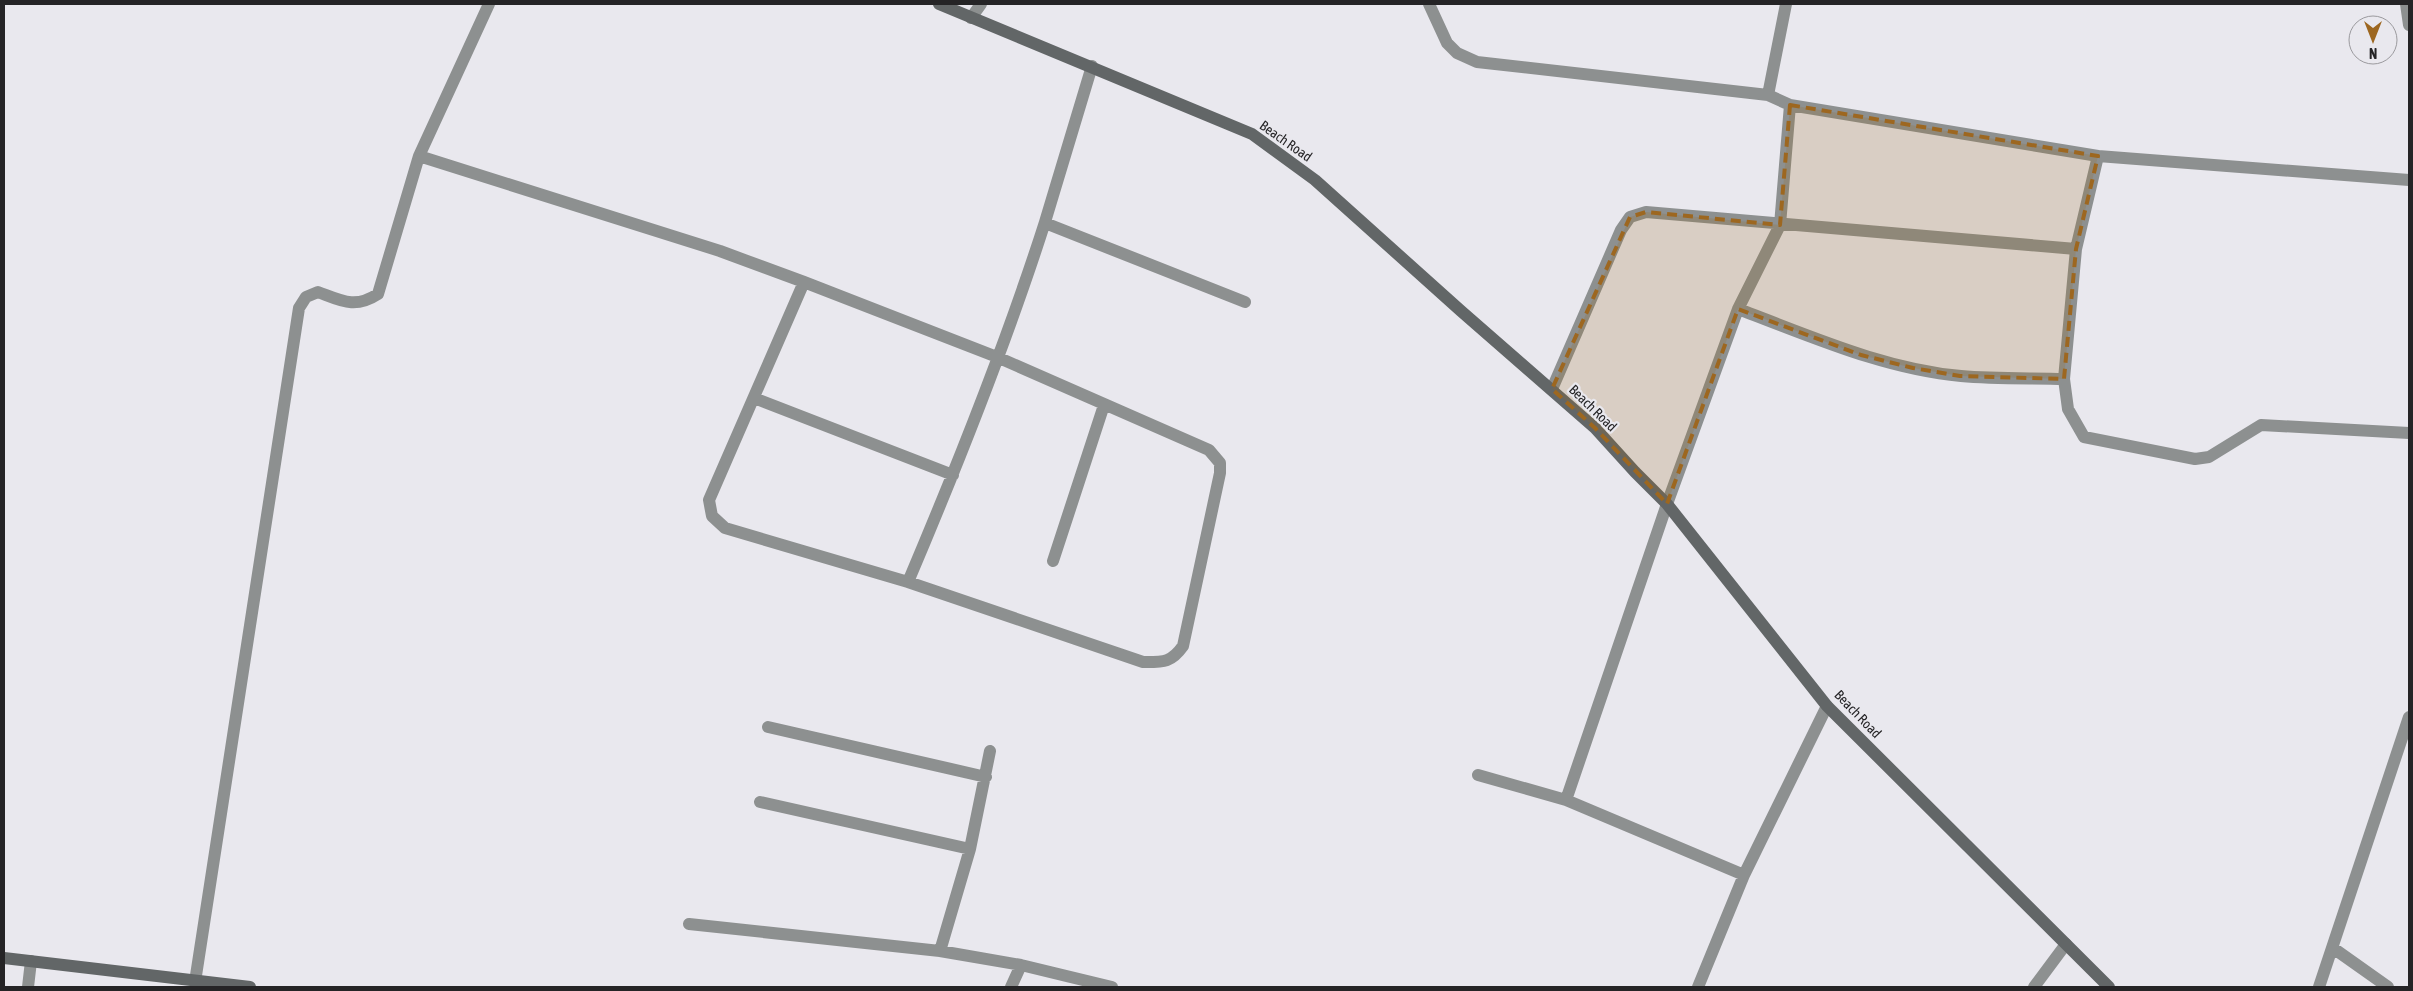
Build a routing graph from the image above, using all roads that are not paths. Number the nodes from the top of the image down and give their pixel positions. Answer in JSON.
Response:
{"nodes":[{"id":1,"x":489,"y":4,"type":"edge"},
{"id":2,"x":939,"y":4,"type":"edge"},
{"id":3,"x":981,"y":4,"type":"edge"},
{"id":4,"x":1429,"y":4,"type":"edge"},
{"id":5,"x":1786,"y":4,"type":"edge"},
{"id":6,"x":2406,"y":4,"type":"edge"},
{"id":7,"x":971,"y":18,"type":"junction"},
{"id":8,"x":2409,"y":25,"type":"edge"},
{"id":9,"x":1092,"y":66,"type":"junction"},
{"id":10,"x":1768,"y":94,"type":"junction"},
{"id":11,"x":1790,"y":104,"type":"junction"},
{"id":12,"x":420,"y":156,"type":"junction"},
{"id":13,"x":2098,"y":156,"type":"junction"},
{"id":14,"x":2409,"y":180,"type":"edge"},
{"id":15,"x":1044,"y":223,"type":"junction"},
{"id":16,"x":1780,"y":225,"type":"junction"},
{"id":17,"x":2076,"y":249,"type":"junction"},
{"id":18,"x":804,"y":282,"type":"junction"},
{"id":19,"x":1245,"y":302,"type":"dead end"},
{"id":20,"x":1738,"y":309,"type":"junction"},
{"id":21,"x":998,"y":357,"type":"junction"},
{"id":22,"x":2064,"y":380,"type":"junction"},
{"id":23,"x":1552,"y":389,"type":"junction"},
{"id":24,"x":754,"y":398,"type":"junction"},
{"id":25,"x":1104,"y":404,"type":"junction"},
{"id":26,"x":2409,"y":433,"type":"edge"},
{"id":27,"x":953,"y":475,"type":"junction"},
{"id":28,"x":1667,"y":504,"type":"junction"},
{"id":29,"x":1053,"y":560,"type":"dead end"},
{"id":30,"x":908,"y":582,"type":"junction"},
{"id":31,"x":1827,"y":706,"type":"junction"},
{"id":32,"x":2409,"y":717,"type":"edge"},
{"id":33,"x":768,"y":727,"type":"dead end"},
{"id":34,"x":990,"y":751,"type":"dead end"},
{"id":35,"x":1478,"y":775,"type":"dead end"},
{"id":36,"x":986,"y":777,"type":"junction"},
{"id":37,"x":1566,"y":800,"type":"junction"},
{"id":38,"x":760,"y":802,"type":"dead end"},
{"id":39,"x":970,"y":849,"type":"junction"},
{"id":40,"x":1744,"y":875,"type":"junction"},
{"id":41,"x":689,"y":924,"type":"dead end"},
{"id":42,"x":2066,"y":944,"type":"junction"},
{"id":43,"x":2333,"y":948,"type":"junction"},
{"id":44,"x":940,"y":951,"type":"junction"},
{"id":45,"x":4,"y":958,"type":"edge"},
{"id":46,"x":31,"y":961,"type":"junction"},
{"id":47,"x":1020,"y":965,"type":"junction"},
{"id":48,"x":195,"y":982,"type":"junction"},
{"id":49,"x":28,"y":987,"type":"edge"},
{"id":50,"x":250,"y":987,"type":"edge"},
{"id":51,"x":1011,"y":987,"type":"edge"},
{"id":52,"x":1112,"y":987,"type":"edge"},
{"id":53,"x":1698,"y":987,"type":"edge"},
{"id":54,"x":2034,"y":987,"type":"edge"},
{"id":55,"x":2109,"y":987,"type":"edge"},
{"id":56,"x":2319,"y":987,"type":"edge"},
{"id":57,"x":2388,"y":987,"type":"edge"}],
"edges":[{"from":1,"to":12,"type":"street"},
{"from":2,"to":7,"type":"main road","name":"Beach Road"},
{"from":3,"to":7,"type":"street"},
{"from":4,"to":10,"type":"street"},
{"from":5,"to":10,"type":"street"},
{"from":6,"to":8,"type":"street"},
{"from":7,"to":9,"type":"main road","name":"Beach Road"},
{"from":9,"to":15,"type":"street"},
{"from":9,"to":23,"type":"main road","name":"Beach Road"},
{"from":10,"to":11,"type":"street"},
{"from":11,"to":13,"type":"street"},
{"from":11,"to":16,"type":"street"},
{"from":12,"to":18,"type":"street"},
{"from":12,"to":48,"type":"street"},
{"from":13,"to":14,"type":"street"},
{"from":13,"to":17,"type":"street"},
{"from":15,"to":19,"type":"street"},
{"from":15,"to":21,"type":"street"},
{"from":16,"to":17,"type":"street"},
{"from":16,"to":20,"type":"street"},
{"from":16,"to":23,"type":"street"},
{"from":17,"to":22,"type":"street"},
{"from":18,"to":21,"type":"street"},
{"from":18,"to":24,"type":"street"},
{"from":20,"to":22,"type":"street"},
{"from":20,"to":28,"type":"street"},
{"from":21,"to":25,"type":"street"},
{"from":21,"to":27,"type":"street"},
{"from":22,"to":26,"type":"street"},
{"from":23,"to":28,"type":"main road","name":"Beach Road"},
{"from":24,"to":27,"type":"street"},
{"from":24,"to":30,"type":"street"},
{"from":25,"to":29,"type":"street"},
{"from":25,"to":30,"type":"street"},
{"from":27,"to":30,"type":"street"},
{"from":28,"to":31,"type":"main road","name":"Beach Road"},
{"from":28,"to":37,"type":"street"},
{"from":31,"to":40,"type":"street"},
{"from":31,"to":42,"type":"main road","name":"Beach Road"},
{"from":32,"to":43,"type":"street"},
{"from":33,"to":36,"type":"street"},
{"from":34,"to":36,"type":"street"},
{"from":35,"to":37,"type":"street"},
{"from":36,"to":39,"type":"street"},
{"from":37,"to":40,"type":"street"},
{"from":38,"to":39,"type":"street"},
{"from":39,"to":44,"type":"street"},
{"from":40,"to":53,"type":"street"},
{"from":41,"to":44,"type":"street"},
{"from":42,"to":54,"type":"street"},
{"from":42,"to":55,"type":"main road","name":"Beach Road"},
{"from":43,"to":56,"type":"street"},
{"from":43,"to":57,"type":"street"},
{"from":44,"to":47,"type":"street"},
{"from":45,"to":46,"type":"main road"},
{"from":46,"to":48,"type":"main road"},
{"from":46,"to":49,"type":"street"},
{"from":47,"to":51,"type":"street"},
{"from":47,"to":52,"type":"street"},
{"from":48,"to":50,"type":"main road"}]}
